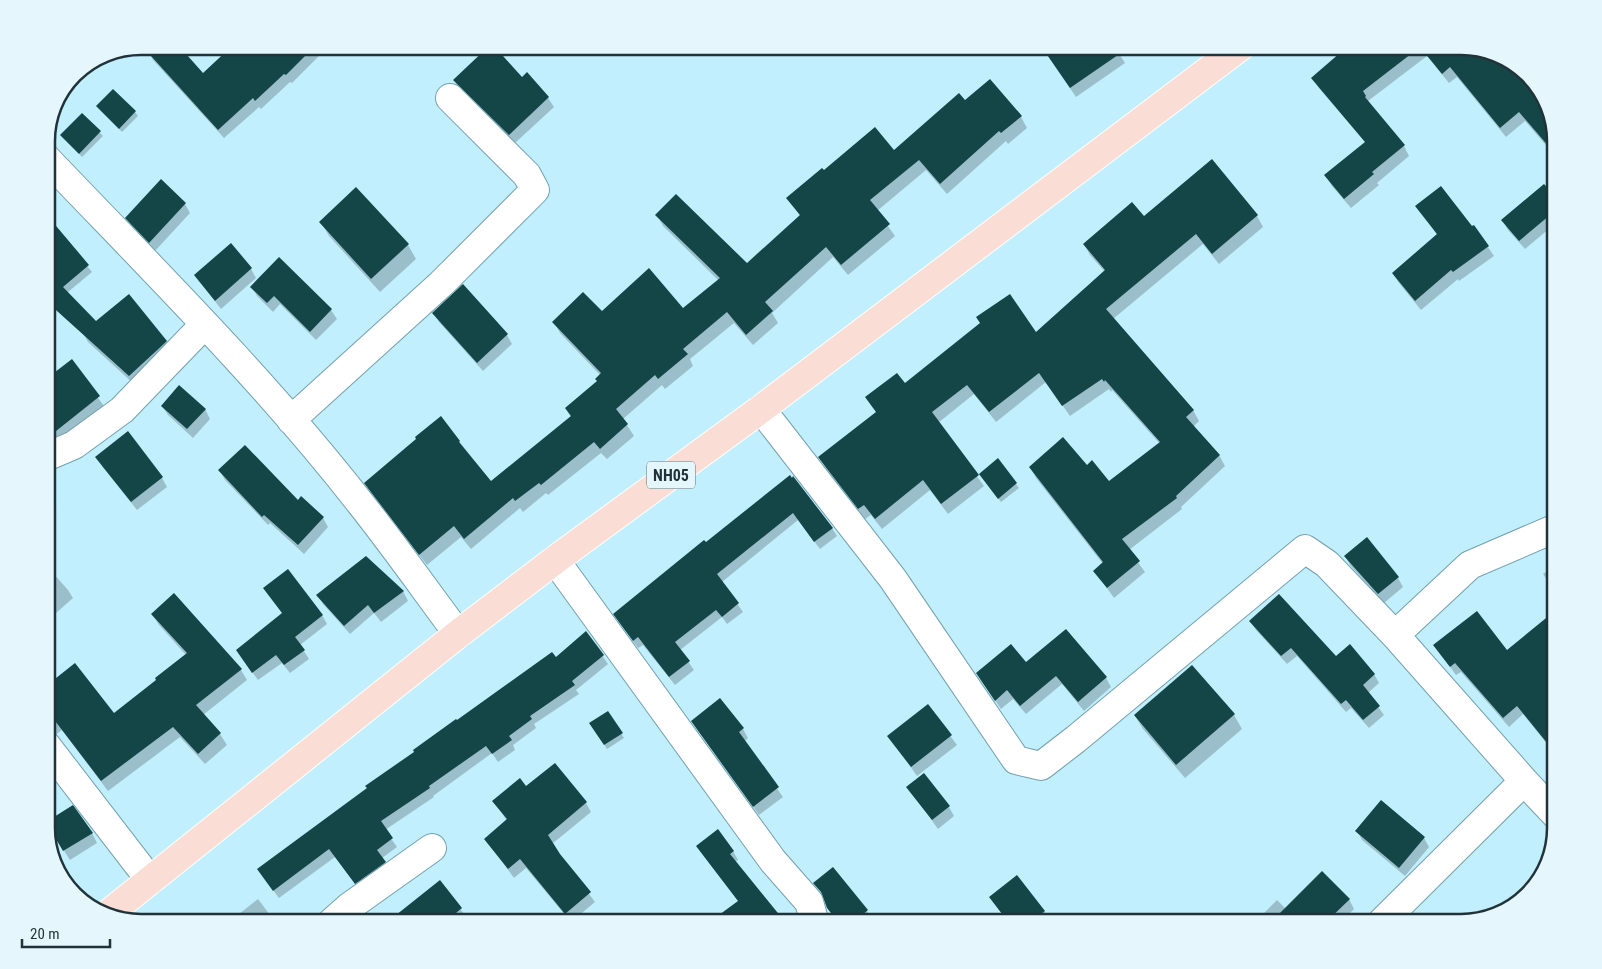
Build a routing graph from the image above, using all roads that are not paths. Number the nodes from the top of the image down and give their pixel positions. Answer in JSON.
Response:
{"nodes":[{"id":1,"x":1228,"y":55,"type":"edge"},
{"id":2,"x":450,"y":98,"type":"dead end"},
{"id":3,"x":55,"y":167,"type":"edge"},
{"id":4,"x":205,"y":324,"type":"junction"},
{"id":5,"x":761,"y":409,"type":"junction"},
{"id":6,"x":291,"y":420,"type":"junction"},
{"id":7,"x":55,"y":452,"type":"edge"},
{"id":8,"x":1547,"y":532,"type":"edge"},
{"id":9,"x":555,"y":560,"type":"junction"},
{"id":10,"x":458,"y":634,"type":"junction"},
{"id":11,"x":1395,"y":635,"type":"junction"},
{"id":12,"x":55,"y":757,"type":"edge"},
{"id":13,"x":1524,"y":781,"type":"junction"},
{"id":14,"x":1547,"y":805,"type":"edge"},
{"id":15,"x":432,"y":848,"type":"dead end"},
{"id":16,"x":150,"y":880,"type":"junction"},
{"id":17,"x":114,"y":909,"type":"edge"},
{"id":18,"x":341,"y":914,"type":"edge"},
{"id":19,"x":812,"y":914,"type":"edge"},
{"id":20,"x":1390,"y":914,"type":"edge"}],
"edges":[{"from":1,"to":5,"type":"main road","number":"NH05"},
{"from":2,"to":6,"type":"street"},
{"from":3,"to":4,"type":"street"},
{"from":4,"to":6,"type":"street"},
{"from":4,"to":7,"type":"street"},
{"from":5,"to":9,"type":"main road","number":"NH05"},
{"from":5,"to":11,"type":"street"},
{"from":6,"to":10,"type":"street"},
{"from":8,"to":11,"type":"street"},
{"from":9,"to":10,"type":"main road","number":"NH05"},
{"from":9,"to":19,"type":"street"},
{"from":10,"to":16,"type":"main road","number":"NH05"},
{"from":11,"to":13,"type":"street"},
{"from":12,"to":16,"type":"street"},
{"from":13,"to":14,"type":"street"},
{"from":13,"to":20,"type":"street"},
{"from":15,"to":18,"type":"street"},
{"from":16,"to":17,"type":"main road","number":"NH05"}]}
